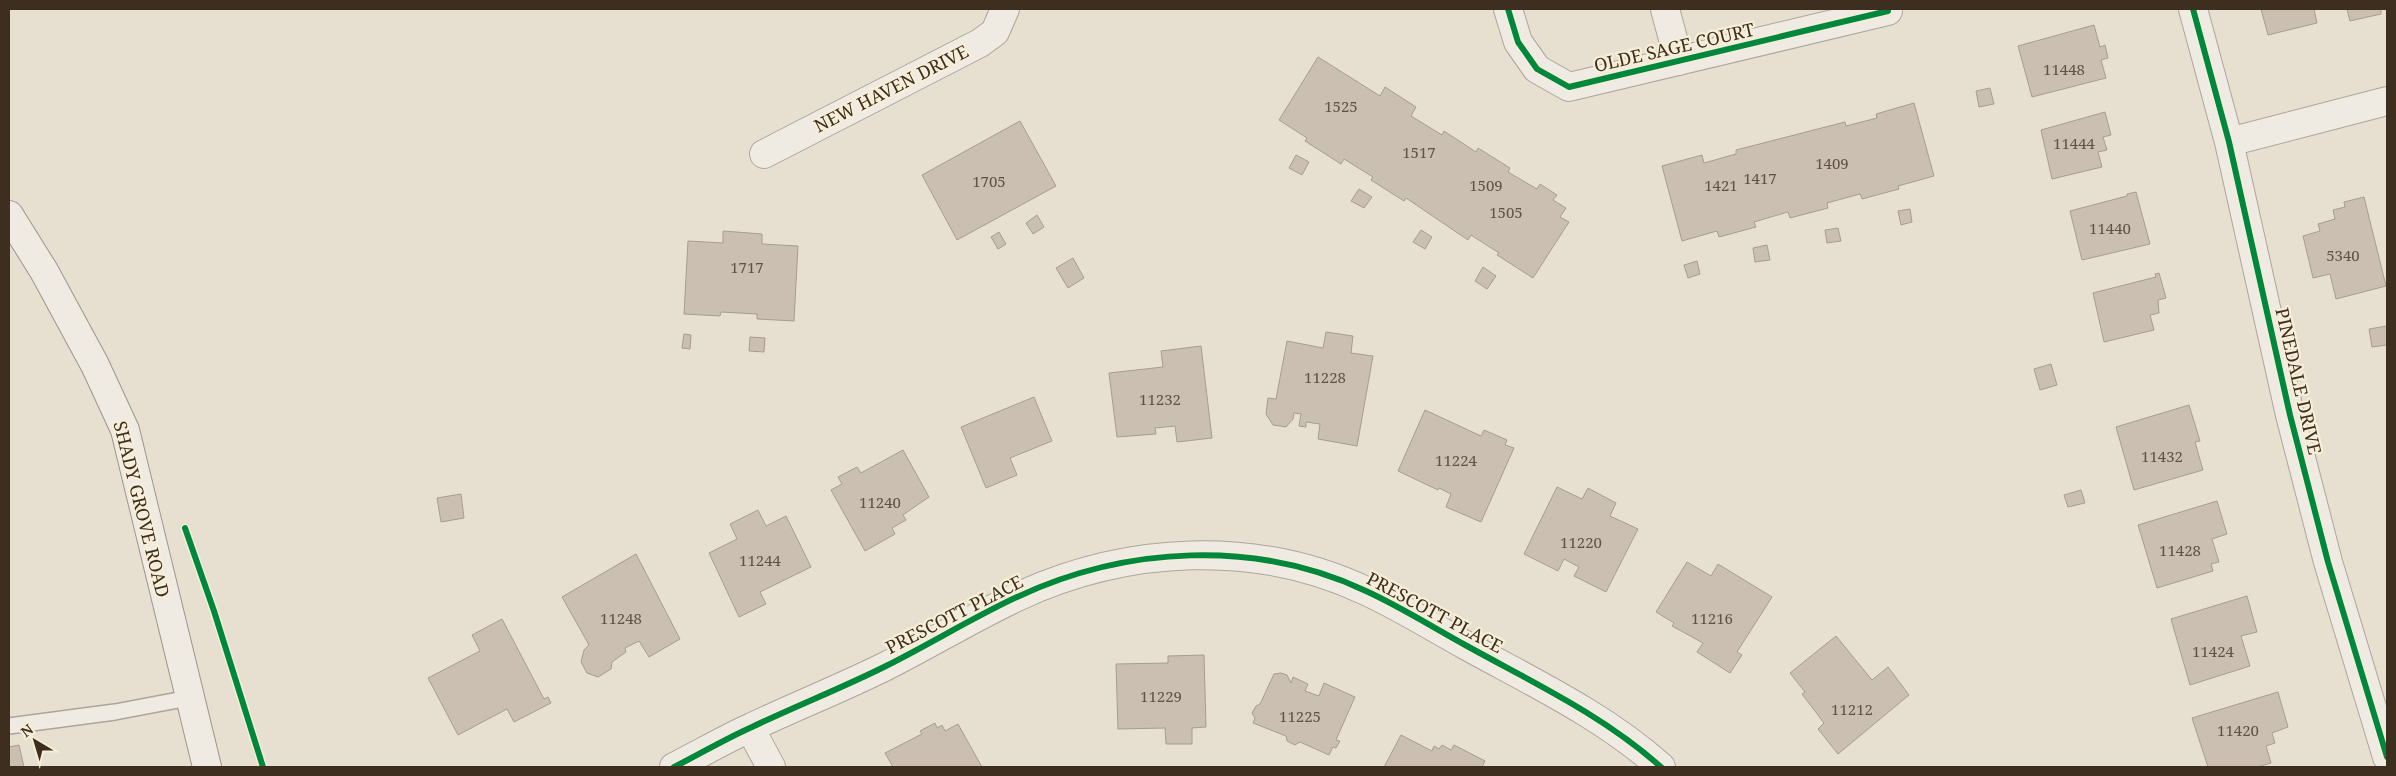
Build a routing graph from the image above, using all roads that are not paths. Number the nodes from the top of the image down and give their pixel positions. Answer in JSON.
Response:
{"nodes":[{"id":1,"x":1005,"y":9,"type":"edge"},
{"id":2,"x":1508,"y":9,"type":"edge"},
{"id":3,"x":1665,"y":9,"type":"edge"},
{"id":4,"x":2193,"y":9,"type":"edge"},
{"id":5,"x":1888,"y":11,"type":"dead end"},
{"id":6,"x":1679,"y":61,"type":"junction"},
{"id":7,"x":2387,"y":101,"type":"edge"},
{"id":8,"x":2229,"y":142,"type":"junction"},
{"id":9,"x":764,"y":154,"type":"dead end"},
{"id":10,"x":9,"y":214,"type":"edge"},
{"id":11,"x":189,"y":698,"type":"junction"},
{"id":12,"x":9,"y":726,"type":"edge"},
{"id":13,"x":750,"y":728,"type":"junction"},
{"id":14,"x":2387,"y":757,"type":"edge"},
{"id":15,"x":207,"y":767,"type":"edge"},
{"id":16,"x":674,"y":767,"type":"edge"},
{"id":17,"x":771,"y":767,"type":"edge"},
{"id":18,"x":1661,"y":767,"type":"edge"}],
"edges":[{"from":1,"to":9,"type":"street","name":"NEW HAVEN DRIVE"},
{"from":2,"to":6,"type":"street","name":"OLDE SAGE COURT"},
{"from":3,"to":6,"type":"street","name":"OLDE SAGE COURT"},
{"from":4,"to":8,"type":"street","name":"PINEDALE DRIVE"},
{"from":5,"to":6,"type":"street","name":"OLDE SAGE COURT"},
{"from":7,"to":8,"type":"street"},
{"from":8,"to":14,"type":"street","name":"PINEDALE DRIVE"},
{"from":10,"to":11,"type":"street","name":"SHADY GROVE ROAD"},
{"from":11,"to":12,"type":"lane"},
{"from":11,"to":15,"type":"street","name":"SHADY GROVE ROAD"},
{"from":13,"to":16,"type":"street","name":"PRESCOTT PLACE"},
{"from":13,"to":17,"type":"street"},
{"from":13,"to":18,"type":"street","name":"PRESCOTT PLACE"}]}
